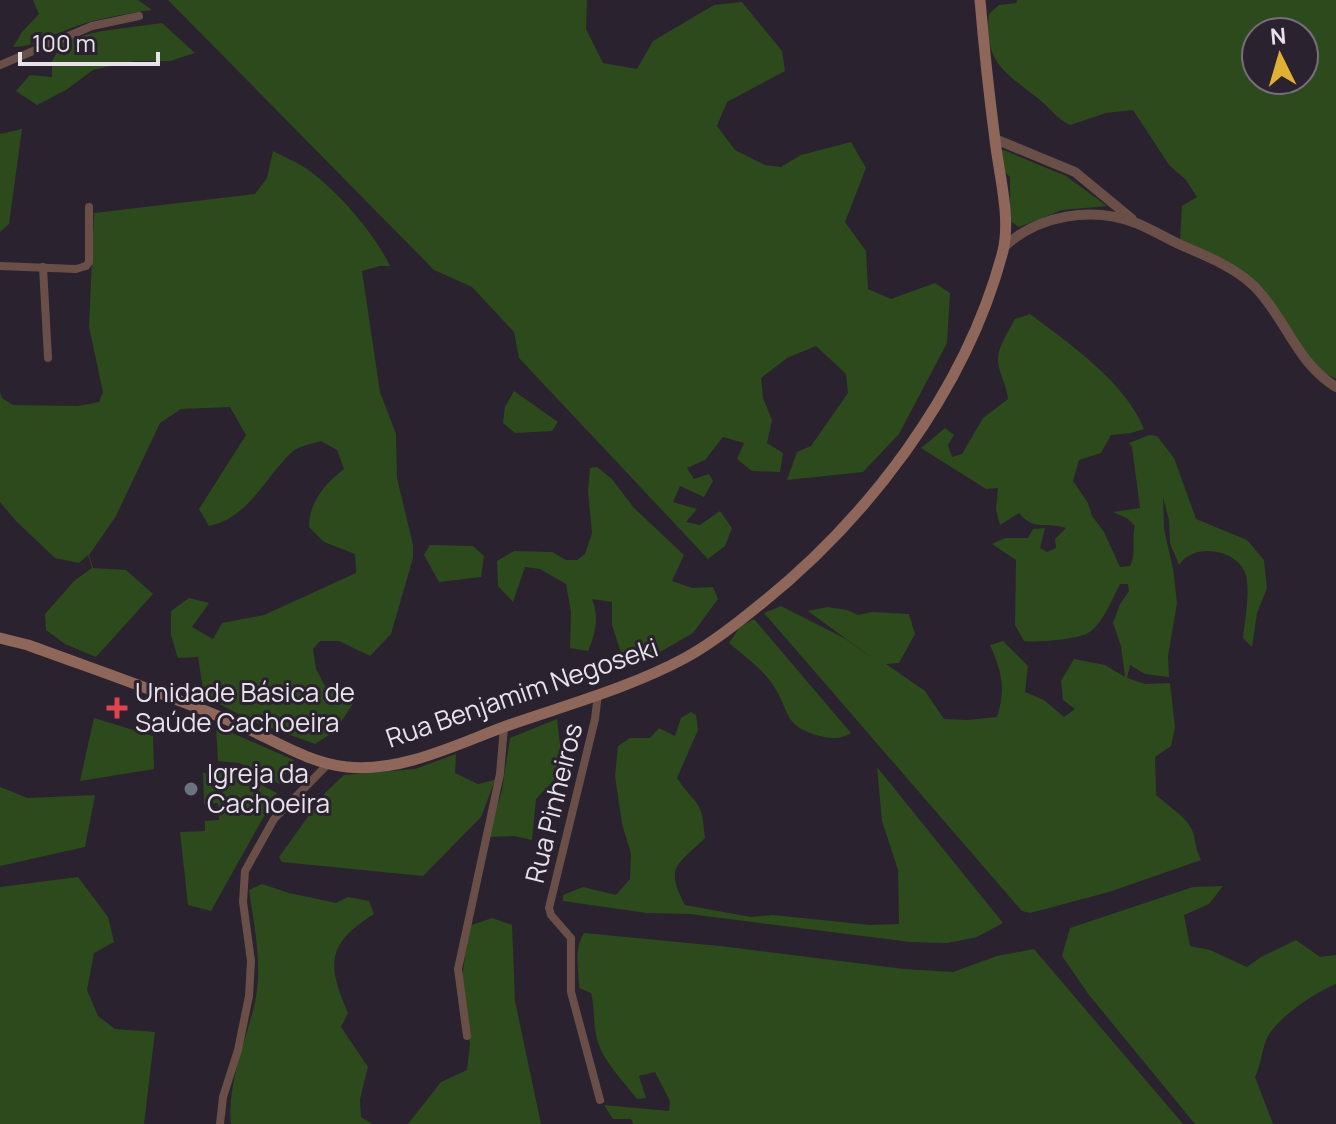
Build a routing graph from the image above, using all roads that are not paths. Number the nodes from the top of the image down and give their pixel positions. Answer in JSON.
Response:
{"nodes":[{"id":1,"x":980,"y":0,"type":"edge"},
{"id":2,"x":139,"y":16,"type":"dead end"},
{"id":3,"x":0,"y":65,"type":"edge"},
{"id":4,"x":995,"y":139,"type":"junction"},
{"id":5,"x":89,"y":207,"type":"dead end"},
{"id":6,"x":1136,"y":223,"type":"junction"},
{"id":7,"x":1004,"y":247,"type":"junction"},
{"id":8,"x":0,"y":266,"type":"edge"},
{"id":9,"x":43,"y":267,"type":"junction"},
{"id":10,"x":48,"y":358,"type":"dead end"},
{"id":11,"x":1336,"y":387,"type":"edge"},
{"id":12,"x":0,"y":638,"type":"edge"},
{"id":13,"x":598,"y":694,"type":"junction"},
{"id":14,"x":504,"y":727,"type":"junction"},
{"id":15,"x":329,"y":763,"type":"junction"},
{"id":16,"x":467,"y":1036,"type":"dead end"},
{"id":17,"x":600,"y":1100,"type":"dead end"},
{"id":18,"x":220,"y":1124,"type":"edge"}],
"edges":[{"from":1,"to":4,"type":"main road","name":"Rua Benjamim Negoseki"},
{"from":2,"to":3,"type":"street"},
{"from":4,"to":6,"type":"street"},
{"from":4,"to":7,"type":"main road","name":"Rua Benjamim Negoseki"},
{"from":5,"to":9,"type":"street"},
{"from":6,"to":7,"type":"street"},
{"from":6,"to":11,"type":"street"},
{"from":7,"to":13,"type":"main road","name":"Rua Benjamim Negoseki"},
{"from":8,"to":9,"type":"street"},
{"from":9,"to":10,"type":"street"},
{"from":12,"to":15,"type":"main road","name":"Rua Benjamim Negoseki"},
{"from":13,"to":14,"type":"main road","name":"Rua Benjamim Negoseki"},
{"from":13,"to":17,"type":"street","name":"Rua Pinheiros"},
{"from":14,"to":15,"type":"main road","name":"Rua Benjamim Negoseki"},
{"from":14,"to":16,"type":"street"},
{"from":15,"to":18,"type":"street"}]}
